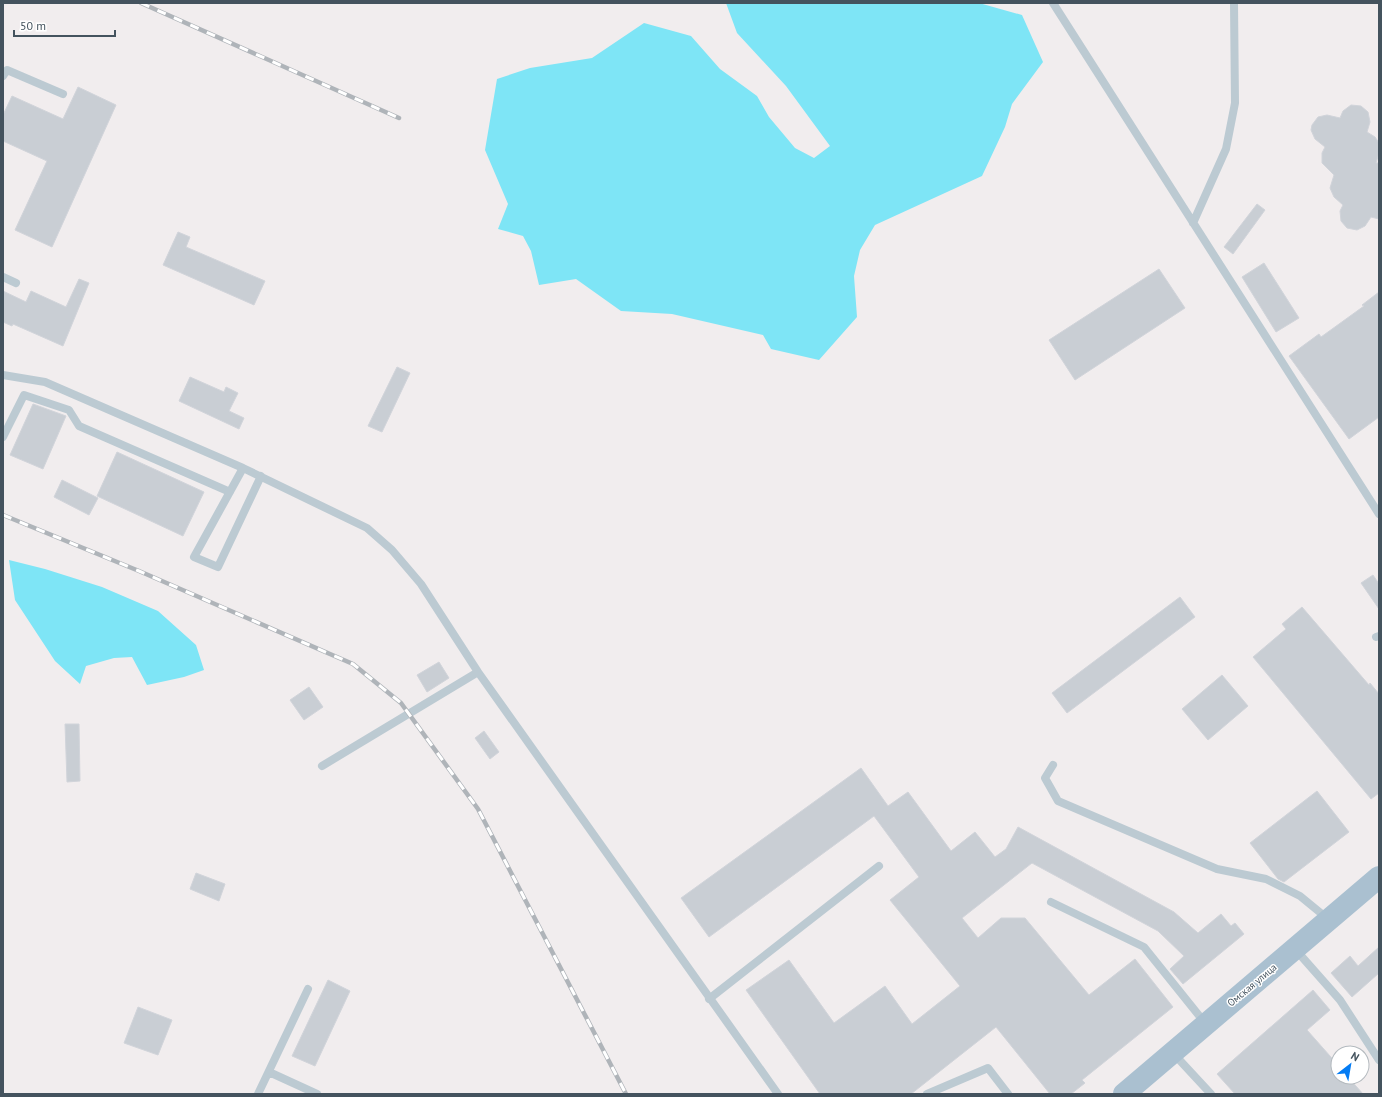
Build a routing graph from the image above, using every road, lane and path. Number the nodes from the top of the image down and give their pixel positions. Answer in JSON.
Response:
{"nodes":[{"id":1,"x":1054,"y":3,"type":"edge"},
{"id":2,"x":1234,"y":3,"type":"edge"},
{"id":3,"x":3,"y":76,"type":"edge"},
{"id":4,"x":63,"y":94,"type":"dead end"},
{"id":5,"x":1194,"y":223,"type":"junction"},
{"id":6,"x":3,"y":277,"type":"edge"},
{"id":7,"x":16,"y":282,"type":"dead end"},
{"id":8,"x":3,"y":375,"type":"edge"},
{"id":9,"x":3,"y":437,"type":"edge"},
{"id":10,"x":243,"y":468,"type":"junction"},
{"id":11,"x":261,"y":476,"type":"junction"},
{"id":12,"x":230,"y":492,"type":"junction"},
{"id":13,"x":1379,"y":514,"type":"edge"},
{"id":14,"x":478,"y":672,"type":"junction"},
{"id":15,"x":1053,"y":765,"type":"dead end"},
{"id":16,"x":322,"y":766,"type":"dead end"},
{"id":17,"x":879,"y":866,"type":"dead end"},
{"id":18,"x":1379,"y":877,"type":"edge"},
{"id":19,"x":1051,"y":902,"type":"dead end"},
{"id":20,"x":1329,"y":920,"type":"junction"},
{"id":21,"x":1295,"y":949,"type":"junction"},
{"id":22,"x":308,"y":989,"type":"dead end"},
{"id":23,"x":709,"y":999,"type":"junction"},
{"id":24,"x":1206,"y":1025,"type":"junction"},
{"id":25,"x":1173,"y":1053,"type":"junction"},
{"id":26,"x":1379,"y":1060,"type":"edge"},
{"id":27,"x":269,"y":1072,"type":"junction"},
{"id":28,"x":258,"y":1094,"type":"edge"},
{"id":29,"x":318,"y":1094,"type":"edge"},
{"id":30,"x":778,"y":1094,"type":"edge"},
{"id":31,"x":927,"y":1094,"type":"edge"},
{"id":32,"x":1008,"y":1094,"type":"edge"},
{"id":33,"x":1124,"y":1094,"type":"edge"},
{"id":34,"x":1210,"y":1094,"type":"edge"}],
"edges":[{"from":1,"to":5,"type":"lane"},
{"from":2,"to":5,"type":"lane"},
{"from":3,"to":4,"type":"lane"},
{"from":5,"to":13,"type":"lane"},
{"from":6,"to":7,"type":"lane"},
{"from":8,"to":10,"type":"lane"},
{"from":9,"to":12,"type":"lane"},
{"from":10,"to":11,"type":"lane"},
{"from":10,"to":12,"type":"lane"},
{"from":11,"to":12,"type":"lane"},
{"from":11,"to":14,"type":"lane"},
{"from":14,"to":16,"type":"lane"},
{"from":14,"to":23,"type":"lane"},
{"from":15,"to":20,"type":"lane"},
{"from":17,"to":23,"type":"lane"},
{"from":18,"to":20,"type":"main road","name":"Омская улица"},
{"from":19,"to":24,"type":"lane"},
{"from":20,"to":21,"type":"main road","name":"Омская улица"},
{"from":21,"to":24,"type":"main road","name":"Омская улица"},
{"from":21,"to":26,"type":"lane"},
{"from":22,"to":27,"type":"lane"},
{"from":23,"to":30,"type":"lane"},
{"from":24,"to":25,"type":"main road","name":"Омская улица"},
{"from":25,"to":33,"type":"main road","name":"Омская улица"},
{"from":25,"to":34,"type":"lane"},
{"from":27,"to":28,"type":"lane"},
{"from":27,"to":29,"type":"lane"},
{"from":31,"to":32,"type":"lane"}]}
